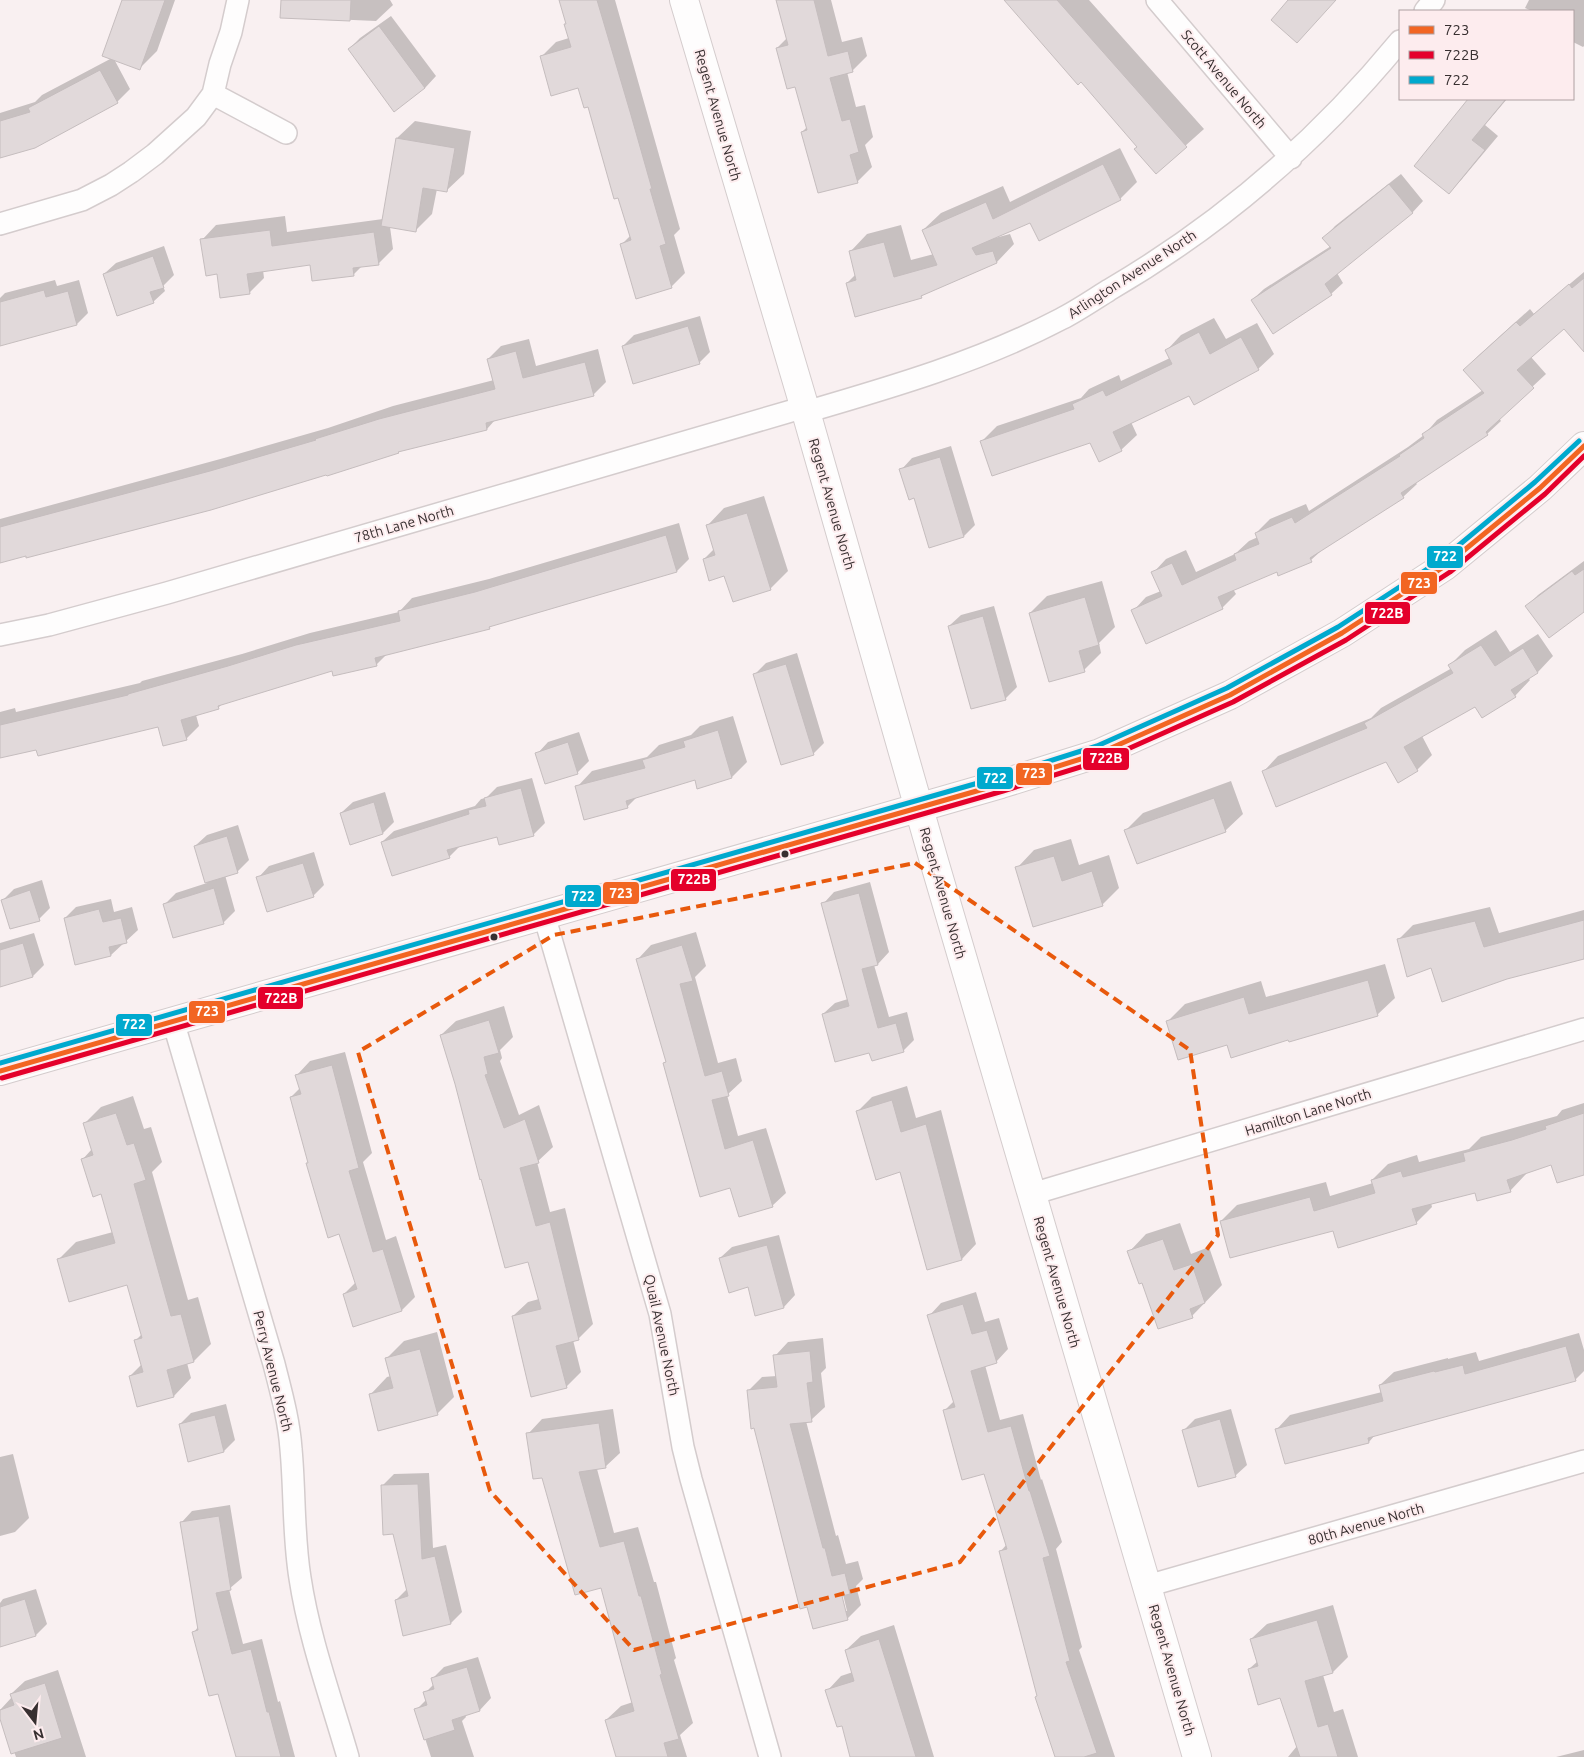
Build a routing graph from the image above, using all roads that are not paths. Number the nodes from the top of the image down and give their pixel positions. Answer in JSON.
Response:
{"nodes":[{"id":1,"x":238,"y":0,"type":"edge"},
{"id":2,"x":684,"y":0,"type":"edge"},
{"id":3,"x":1157,"y":0,"type":"edge"},
{"id":4,"x":1434,"y":0,"type":"edge"},
{"id":5,"x":1426,"y":10,"type":"edge"},
{"id":6,"x":1399,"y":42,"type":"edge"},
{"id":7,"x":213,"y":94,"type":"junction"},
{"id":8,"x":286,"y":133,"type":"dead end"},
{"id":9,"x":1291,"y":158,"type":"junction"},
{"id":10,"x":0,"y":224,"type":"edge"},
{"id":11,"x":806,"y":412,"type":"junction"},
{"id":12,"x":1584,"y":446,"type":"edge"},
{"id":13,"x":0,"y":635,"type":"edge"},
{"id":14,"x":918,"y":808,"type":"junction"},
{"id":15,"x":544,"y":916,"type":"junction"},
{"id":16,"x":173,"y":1021,"type":"junction"},
{"id":17,"x":1584,"y":1029,"type":"edge"},
{"id":18,"x":0,"y":1070,"type":"edge"},
{"id":19,"x":1032,"y":1194,"type":"junction"},
{"id":20,"x":1584,"y":1461,"type":"edge"},
{"id":21,"x":1147,"y":1586,"type":"junction"},
{"id":22,"x":348,"y":1757,"type":"edge"},
{"id":23,"x":770,"y":1757,"type":"edge"},
{"id":24,"x":1197,"y":1757,"type":"edge"}],
"edges":[{"from":1,"to":7,"type":"street"},
{"from":2,"to":11,"type":"street","name":"Regent Avenue North"},
{"from":3,"to":9,"type":"street","name":"Scott Avenue North"},
{"from":4,"to":5,"type":"street"},
{"from":6,"to":9,"type":"street","name":"Arlington Avenue North"},
{"from":7,"to":8,"type":"street"},
{"from":7,"to":10,"type":"street"},
{"from":9,"to":11,"type":"street","name":"Arlington Avenue North"},
{"from":11,"to":13,"type":"street","name":"78th Lane North"},
{"from":11,"to":14,"type":"street","name":"Regent Avenue North"},
{"from":12,"to":14,"type":"street"},
{"from":14,"to":15,"type":"street"},
{"from":14,"to":19,"type":"street","name":"Regent Avenue North"},
{"from":15,"to":16,"type":"street"},
{"from":15,"to":23,"type":"street","name":"Quail Avenue North"},
{"from":16,"to":18,"type":"street"},
{"from":16,"to":22,"type":"street","name":"Perry Avenue North"},
{"from":17,"to":19,"type":"street","name":"Hamilton Lane North"},
{"from":19,"to":21,"type":"street","name":"Regent Avenue North"},
{"from":20,"to":21,"type":"street","name":"80th Avenue North"},
{"from":21,"to":24,"type":"street","name":"Regent Avenue North"}]}
